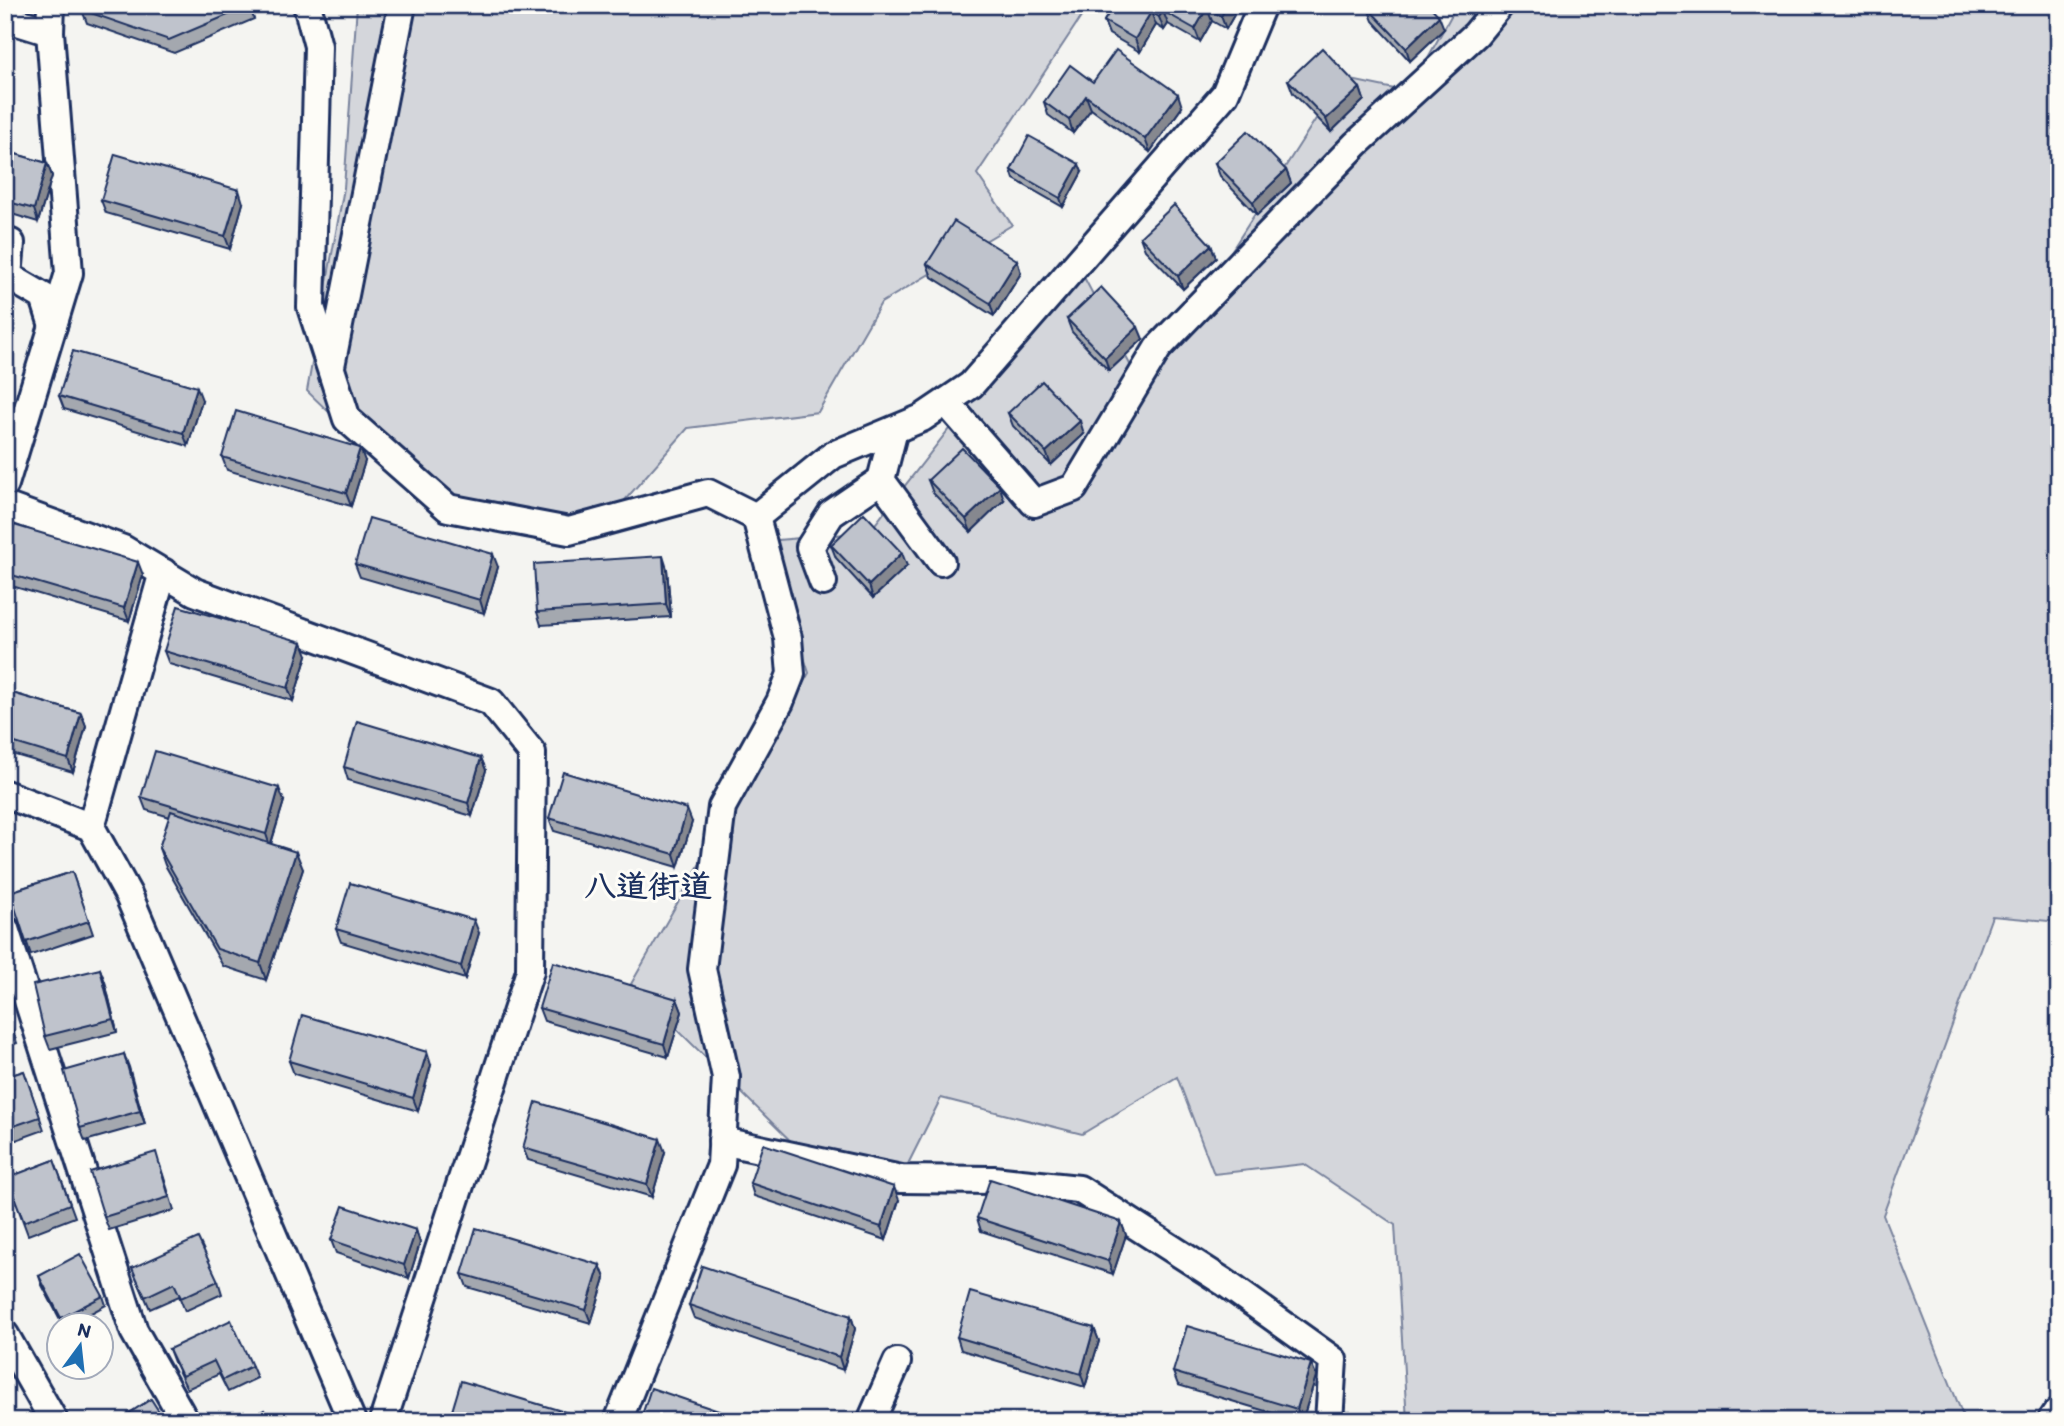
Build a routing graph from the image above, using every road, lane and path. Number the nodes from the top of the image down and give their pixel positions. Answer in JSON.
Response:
{"nodes":[{"id":1,"x":51,"y":5,"type":"edge"},
{"id":2,"x":307,"y":5,"type":"edge"},
{"id":3,"x":402,"y":5,"type":"edge"},
{"id":4,"x":1262,"y":5,"type":"edge"},
{"id":5,"x":1500,"y":5,"type":"edge"},
{"id":6,"x":5,"y":18,"type":"edge"},
{"id":7,"x":50,"y":32,"type":"junction"},
{"id":8,"x":11,"y":243,"type":"dead end"},
{"id":9,"x":53,"y":326,"type":"junction"},
{"id":10,"x":331,"y":368,"type":"junction"},
{"id":11,"x":946,"y":402,"type":"junction"},
{"id":12,"x":894,"y":430,"type":"junction"},
{"id":13,"x":881,"y":480,"type":"junction"},
{"id":14,"x":5,"y":484,"type":"edge"},
{"id":15,"x":5,"y":506,"type":"edge"},
{"id":16,"x":757,"y":517,"type":"junction"},
{"id":17,"x":942,"y":562,"type":"dead end"},
{"id":18,"x":163,"y":572,"type":"junction"},
{"id":19,"x":823,"y":582,"type":"dead end"},
{"id":20,"x":5,"y":794,"type":"edge"},
{"id":21,"x":91,"y":827,"type":"junction"},
{"id":22,"x":5,"y":929,"type":"edge"},
{"id":23,"x":722,"y":1141,"type":"junction"},
{"id":24,"x":5,"y":1335,"type":"edge"},
{"id":25,"x":897,"y":1362,"type":"dead end"},
{"id":26,"x":2059,"y":1415,"type":"edge"},
{"id":27,"x":54,"y":1421,"type":"edge"},
{"id":28,"x":185,"y":1421,"type":"edge"},
{"id":29,"x":352,"y":1421,"type":"edge"},
{"id":30,"x":383,"y":1421,"type":"edge"},
{"id":31,"x":618,"y":1421,"type":"edge"},
{"id":32,"x":871,"y":1421,"type":"edge"},
{"id":33,"x":1329,"y":1421,"type":"edge"},
{"id":34,"x":2055,"y":1421,"type":"edge"}],
"edges":[{"from":1,"to":7,"type":"street"},
{"from":2,"to":10,"type":"street"},
{"from":3,"to":10,"type":"street"},
{"from":4,"to":11,"type":"street"},
{"from":5,"to":11,"type":"street"},
{"from":6,"to":7,"type":"street"},
{"from":7,"to":9,"type":"street"},
{"from":8,"to":9,"type":"street"},
{"from":9,"to":14,"type":"street"},
{"from":10,"to":16,"type":"street"},
{"from":11,"to":12,"type":"street"},
{"from":12,"to":13,"type":"street"},
{"from":12,"to":16,"type":"street"},
{"from":13,"to":17,"type":"street"},
{"from":13,"to":19,"type":"street"},
{"from":15,"to":18,"type":"street"},
{"from":16,"to":23,"type":"street"},
{"from":18,"to":21,"type":"street"},
{"from":18,"to":30,"type":"street"},
{"from":20,"to":21,"type":"street"},
{"from":21,"to":29,"type":"street"},
{"from":22,"to":28,"type":"street"},
{"from":23,"to":31,"type":"street"},
{"from":23,"to":33,"type":"street"},
{"from":24,"to":27,"type":"street"},
{"from":25,"to":32,"type":"street"},
{"from":26,"to":34,"type":"street"}]}
